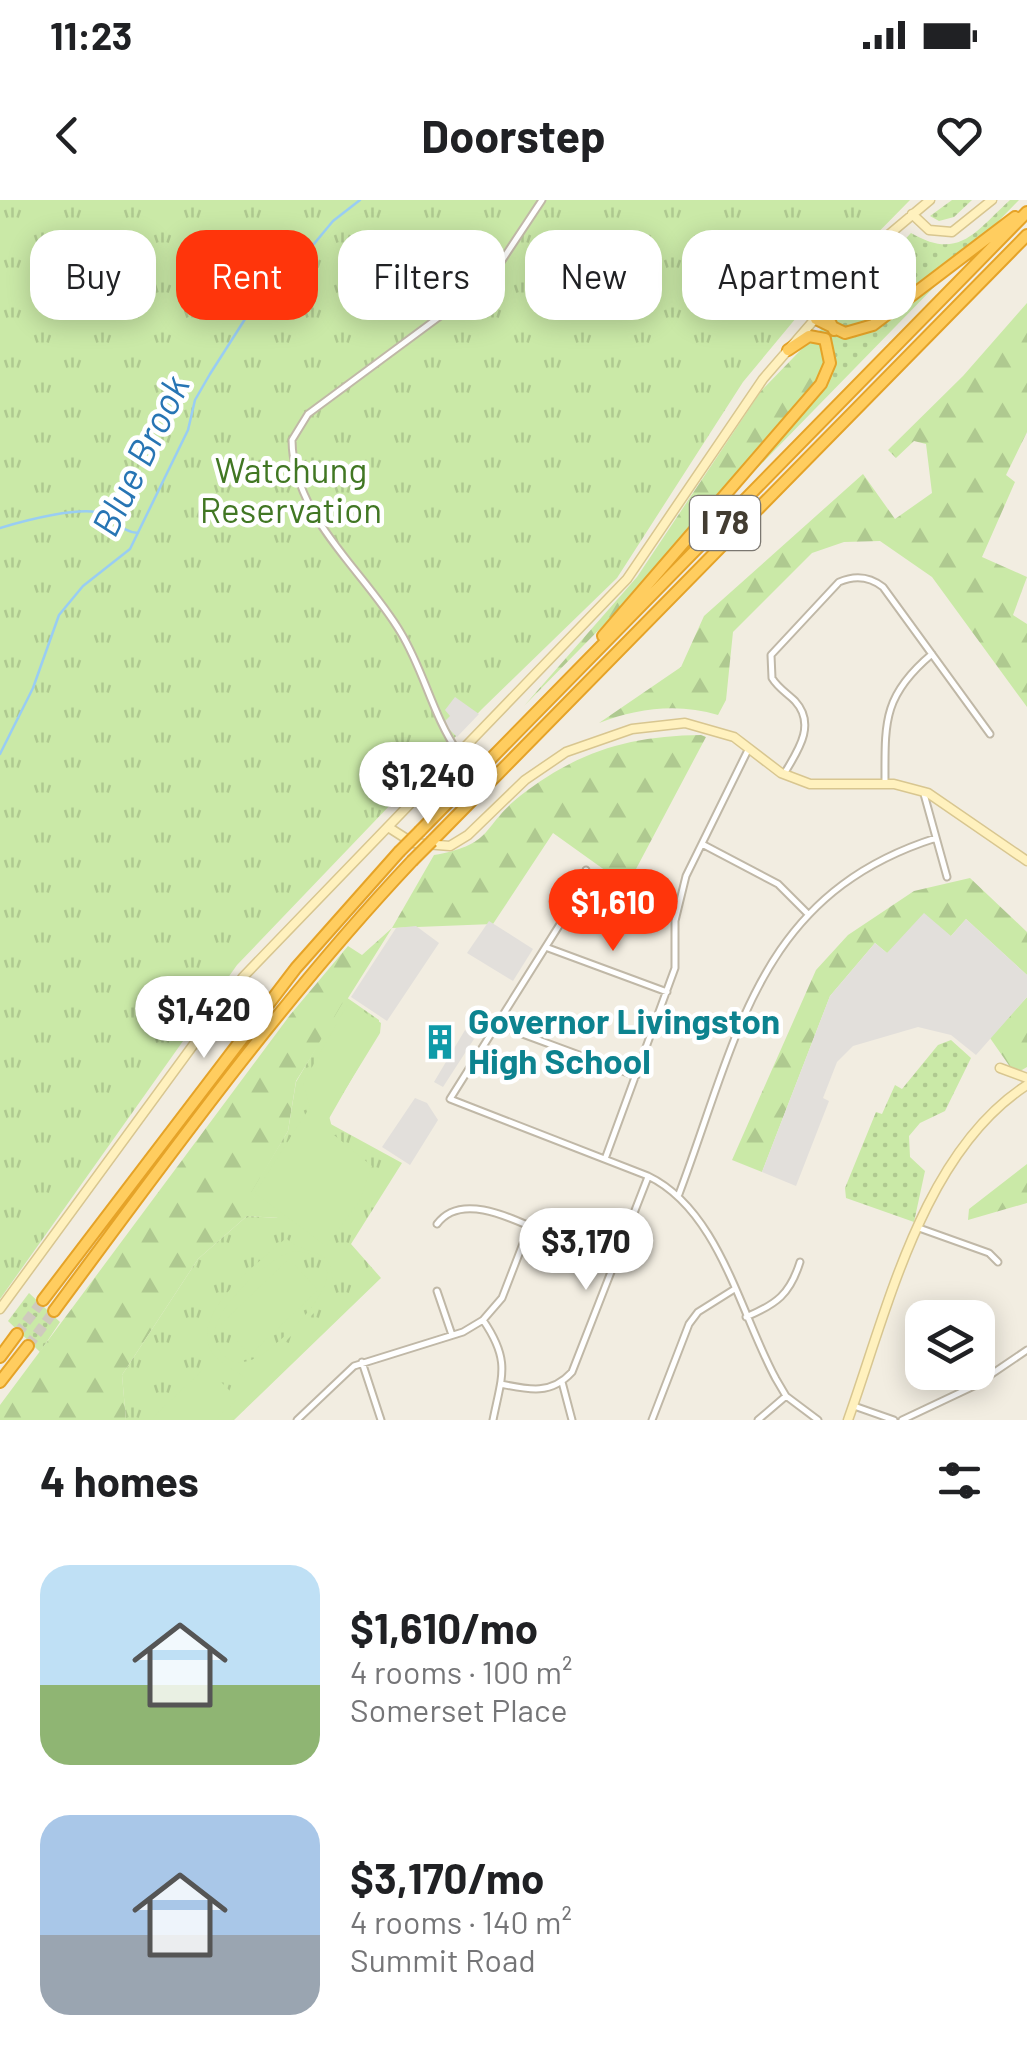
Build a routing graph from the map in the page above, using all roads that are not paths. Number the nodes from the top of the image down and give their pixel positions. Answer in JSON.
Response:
{"nodes":[{"id":1,"x":542,"y":200,"type":"edge"},
{"id":2,"x":930,"y":200,"type":"edge"},
{"id":3,"x":992,"y":200,"type":"edge"},
{"id":4,"x":1027,"y":209,"type":"edge"},
{"id":5,"x":912,"y":214,"type":"junction"},
{"id":6,"x":897,"y":230,"type":"edge"},
{"id":7,"x":1027,"y":235,"type":"edge"},
{"id":8,"x":829,"y":320,"type":"edge"},
{"id":9,"x":814,"y":321,"type":"junction"},
{"id":10,"x":835,"y":330,"type":"junction"},
{"id":11,"x":825,"y":340,"type":"junction"},
{"id":12,"x":788,"y":350,"type":"junction"},
{"id":13,"x":932,"y":654,"type":"junction"},
{"id":14,"x":558,"y":690,"type":"junction"},
{"id":15,"x":990,"y":734,"type":"dead end"},
{"id":16,"x":749,"y":748,"type":"junction"},
{"id":17,"x":460,"y":755,"type":"junction"},
{"id":18,"x":784,"y":774,"type":"junction"},
{"id":19,"x":885,"y":784,"type":"junction"},
{"id":20,"x":924,"y":791,"type":"junction"},
{"id":21,"x":388,"y":827,"type":"junction"},
{"id":22,"x":936,"y":838,"type":"junction"},
{"id":23,"x":702,"y":844,"type":"junction"},
{"id":24,"x":1027,"y":861,"type":"edge"},
{"id":25,"x":586,"y":870,"type":"dead end"},
{"id":26,"x":947,"y":877,"type":"dead end"},
{"id":27,"x":807,"y":913,"type":"junction"},
{"id":28,"x":548,"y":948,"type":"junction"},
{"id":29,"x":666,"y":992,"type":"junction"},
{"id":30,"x":498,"y":1025,"type":"junction"},
{"id":31,"x":1000,"y":1068,"type":"dead end"},
{"id":32,"x":636,"y":1076,"type":"junction"},
{"id":33,"x":1027,"y":1082,"type":"edge"},
{"id":34,"x":606,"y":1160,"type":"junction"},
{"id":35,"x":648,"y":1176,"type":"junction"},
{"id":36,"x":679,"y":1194,"type":"junction"},
{"id":37,"x":437,"y":1224,"type":"dead end"},
{"id":38,"x":529,"y":1228,"type":"junction"},
{"id":39,"x":919,"y":1228,"type":"junction"},
{"id":40,"x":564,"y":1241,"type":"dead end"},
{"id":41,"x":800,"y":1262,"type":"dead end"},
{"id":42,"x":998,"y":1262,"type":"dead end"},
{"id":43,"x":733,"y":1290,"type":"junction"},
{"id":44,"x":437,"y":1291,"type":"dead end"},
{"id":45,"x":43,"y":1300,"type":"tunnel mouth"},
{"id":46,"x":0,"y":1309,"type":"edge"},
{"id":47,"x":54,"y":1310,"type":"tunnel mouth"},
{"id":48,"x":746,"y":1317,"type":"junction"},
{"id":49,"x":483,"y":1320,"type":"junction"},
{"id":50,"x":17,"y":1334,"type":"tunnel mouth"},
{"id":51,"x":452,"y":1336,"type":"junction"},
{"id":52,"x":28,"y":1346,"type":"tunnel mouth"},
{"id":53,"x":1027,"y":1350,"type":"edge"},
{"id":54,"x":0,"y":1357,"type":"edge"},
{"id":55,"x":362,"y":1362,"type":"junction"},
{"id":56,"x":0,"y":1382,"type":"edge"},
{"id":57,"x":562,"y":1382,"type":"junction"},
{"id":58,"x":501,"y":1384,"type":"junction"},
{"id":59,"x":786,"y":1396,"type":"junction"},
{"id":60,"x":853,"y":1405,"type":"junction"},
{"id":61,"x":297,"y":1420,"type":"edge"},
{"id":62,"x":381,"y":1420,"type":"edge"},
{"id":63,"x":493,"y":1420,"type":"edge"},
{"id":64,"x":572,"y":1420,"type":"edge"},
{"id":65,"x":652,"y":1420,"type":"edge"},
{"id":66,"x":758,"y":1420,"type":"edge"},
{"id":67,"x":818,"y":1420,"type":"edge"},
{"id":68,"x":848,"y":1420,"type":"edge"},
{"id":69,"x":894,"y":1420,"type":"edge"},
{"id":70,"x":902,"y":1420,"type":"edge"}],
"edges":[{"from":1,"to":17,"type":"street"},
{"from":2,"to":5,"type":"main road"},
{"from":3,"to":5,"type":"main road"},
{"from":4,"to":10,"type":"highway"},
{"from":4,"to":14,"type":"highway","number":"I 78"},
{"from":5,"to":6,"type":"main road"},
{"from":7,"to":47,"type":"highway","number":"I 78","bridge":true},
{"from":8,"to":10,"type":"highway"},
{"from":9,"to":10,"type":"highway"},
{"from":9,"to":11,"type":"highway"},
{"from":9,"to":12,"type":"main road"},
{"from":11,"to":12,"type":"highway"},
{"from":11,"to":14,"type":"highway"},
{"from":12,"to":17,"type":"main road"},
{"from":13,"to":15,"type":"street"},
{"from":13,"to":18,"type":"street"},
{"from":13,"to":19,"type":"street"},
{"from":14,"to":45,"type":"highway","number":"I 78","bridge":true},
{"from":16,"to":18,"type":"main road"},
{"from":16,"to":21,"type":"main road"},
{"from":16,"to":23,"type":"street"},
{"from":17,"to":21,"type":"main road"},
{"from":18,"to":19,"type":"main road"},
{"from":19,"to":20,"type":"main road"},
{"from":20,"to":22,"type":"street"},
{"from":20,"to":24,"type":"main road"},
{"from":21,"to":46,"type":"main road"},
{"from":22,"to":26,"type":"street"},
{"from":22,"to":27,"type":"street"},
{"from":23,"to":27,"type":"street"},
{"from":23,"to":29,"type":"street"},
{"from":25,"to":28,"type":"street"},
{"from":27,"to":36,"type":"street"},
{"from":28,"to":29,"type":"street"},
{"from":28,"to":30,"type":"street"},
{"from":29,"to":32,"type":"street"},
{"from":30,"to":32,"type":"street"},
{"from":30,"to":34,"type":"street"},
{"from":31,"to":33,"type":"main road"},
{"from":32,"to":34,"type":"street"},
{"from":33,"to":39,"type":"main road"},
{"from":34,"to":35,"type":"street"},
{"from":35,"to":36,"type":"street"},
{"from":35,"to":57,"type":"street"},
{"from":36,"to":43,"type":"street"},
{"from":37,"to":38,"type":"street"},
{"from":38,"to":40,"type":"street"},
{"from":38,"to":49,"type":"street"},
{"from":39,"to":42,"type":"street"},
{"from":39,"to":60,"type":"main road"},
{"from":41,"to":48,"type":"street"},
{"from":43,"to":48,"type":"street"},
{"from":43,"to":65,"type":"street"},
{"from":44,"to":51,"type":"street"},
{"from":48,"to":59,"type":"street"},
{"from":49,"to":51,"type":"street"},
{"from":49,"to":58,"type":"street"},
{"from":50,"to":54,"type":"highway"},
{"from":51,"to":55,"type":"street"},
{"from":52,"to":56,"type":"highway"},
{"from":53,"to":70,"type":"street"},
{"from":55,"to":61,"type":"street"},
{"from":55,"to":62,"type":"street"},
{"from":57,"to":58,"type":"street"},
{"from":57,"to":64,"type":"street"},
{"from":58,"to":63,"type":"street"},
{"from":59,"to":66,"type":"street"},
{"from":59,"to":67,"type":"street"},
{"from":60,"to":68,"type":"main road"},
{"from":60,"to":69,"type":"street"}]}
